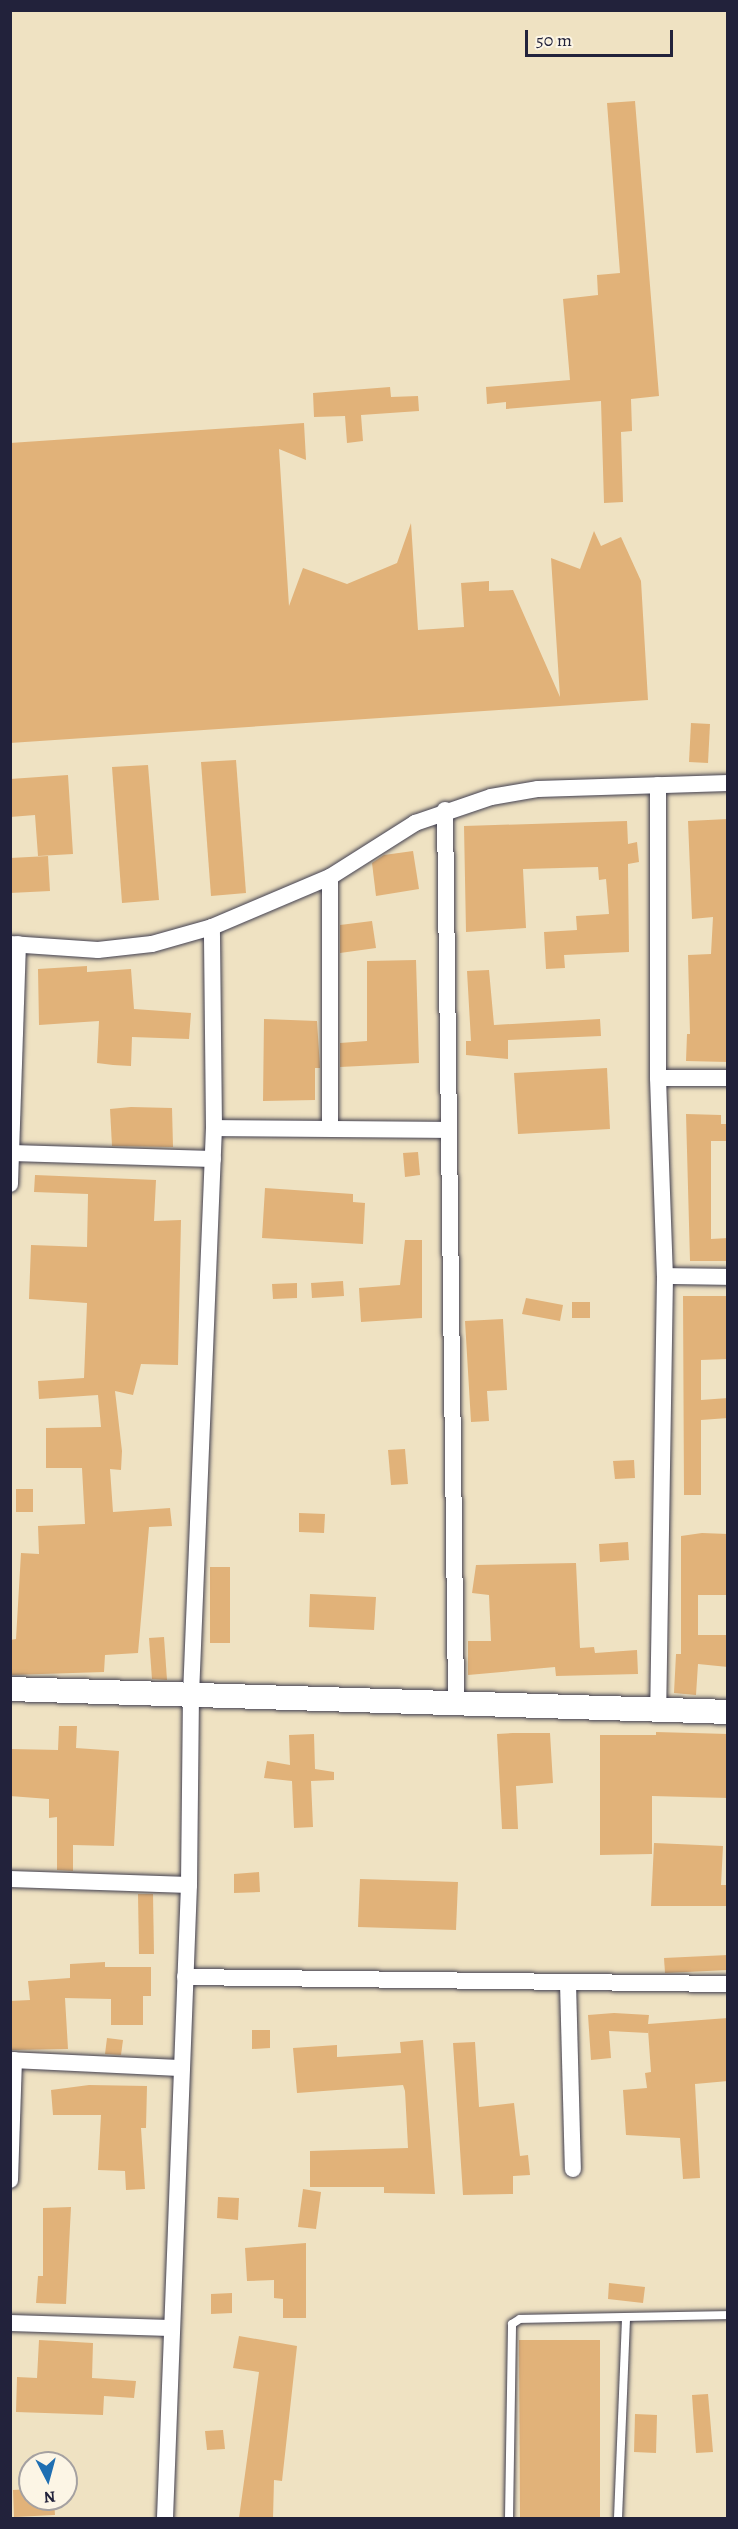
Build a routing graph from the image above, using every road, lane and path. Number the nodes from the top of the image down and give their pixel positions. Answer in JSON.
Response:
{"nodes":[{"id":1,"x":728,"y":783,"type":"edge"},
{"id":2,"x":658,"y":785,"type":"junction"},
{"id":3,"x":446,"y":810,"type":"junction"},
{"id":4,"x":330,"y":877,"type":"junction"},
{"id":5,"x":212,"y":927,"type":"junction"},
{"id":6,"x":14,"y":944,"type":"edge"},
{"id":7,"x":658,"y":1078,"type":"junction"},
{"id":8,"x":728,"y":1078,"type":"edge"},
{"id":9,"x":330,"y":1126,"type":"junction"},
{"id":10,"x":214,"y":1128,"type":"junction"},
{"id":11,"x":449,"y":1130,"type":"junction"},
{"id":12,"x":11,"y":1153,"type":"edge"},
{"id":13,"x":213,"y":1159,"type":"junction"},
{"id":14,"x":10,"y":1184,"type":"edge"},
{"id":15,"x":665,"y":1276,"type":"junction"},
{"id":16,"x":728,"y":1277,"type":"edge"},
{"id":17,"x":10,"y":1689,"type":"edge"},
{"id":18,"x":191,"y":1695,"type":"junction"},
{"id":19,"x":456,"y":1703,"type":"junction"},
{"id":20,"x":658,"y":1710,"type":"junction"},
{"id":21,"x":728,"y":1712,"type":"edge"},
{"id":22,"x":10,"y":1879,"type":"edge"},
{"id":23,"x":189,"y":1885,"type":"junction"},
{"id":24,"x":185,"y":1977,"type":"junction"},
{"id":25,"x":568,"y":1983,"type":"junction"},
{"id":26,"x":728,"y":1984,"type":"edge"},
{"id":27,"x":12,"y":2060,"type":"edge"},
{"id":28,"x":182,"y":2068,"type":"junction"},
{"id":29,"x":573,"y":2169,"type":"dead end"},
{"id":30,"x":10,"y":2180,"type":"edge"},
{"id":31,"x":728,"y":2315,"type":"edge"},
{"id":32,"x":626,"y":2317,"type":"junction"},
{"id":33,"x":10,"y":2323,"type":"edge"},
{"id":34,"x":170,"y":2328,"type":"junction"},
{"id":35,"x":165,"y":2518,"type":"edge"},
{"id":36,"x":509,"y":2518,"type":"edge"},
{"id":37,"x":618,"y":2518,"type":"edge"}],
"edges":[{"from":1,"to":2,"type":"street"},
{"from":2,"to":3,"type":"street"},
{"from":2,"to":7,"type":"street"},
{"from":3,"to":4,"type":"street"},
{"from":3,"to":11,"type":"street"},
{"from":4,"to":5,"type":"street"},
{"from":4,"to":9,"type":"street"},
{"from":5,"to":6,"type":"street"},
{"from":5,"to":10,"type":"street"},
{"from":6,"to":12,"type":"street"},
{"from":7,"to":8,"type":"street"},
{"from":7,"to":15,"type":"street"},
{"from":9,"to":10,"type":"street"},
{"from":9,"to":11,"type":"street"},
{"from":10,"to":13,"type":"street"},
{"from":11,"to":19,"type":"street"},
{"from":12,"to":13,"type":"street"},
{"from":12,"to":14,"type":"street"},
{"from":13,"to":18,"type":"street"},
{"from":15,"to":16,"type":"street"},
{"from":15,"to":20,"type":"street"},
{"from":17,"to":18,"type":"street"},
{"from":18,"to":19,"type":"street"},
{"from":18,"to":23,"type":"street"},
{"from":19,"to":20,"type":"street"},
{"from":20,"to":21,"type":"street"},
{"from":22,"to":23,"type":"street"},
{"from":23,"to":24,"type":"street"},
{"from":24,"to":25,"type":"street"},
{"from":24,"to":28,"type":"street"},
{"from":25,"to":26,"type":"street"},
{"from":25,"to":29,"type":"street"},
{"from":27,"to":28,"type":"street"},
{"from":27,"to":30,"type":"street"},
{"from":28,"to":34,"type":"street"},
{"from":31,"to":32,"type":"lane"},
{"from":32,"to":36,"type":"lane"},
{"from":32,"to":37,"type":"lane"},
{"from":33,"to":34,"type":"street"},
{"from":34,"to":35,"type":"street"}]}
